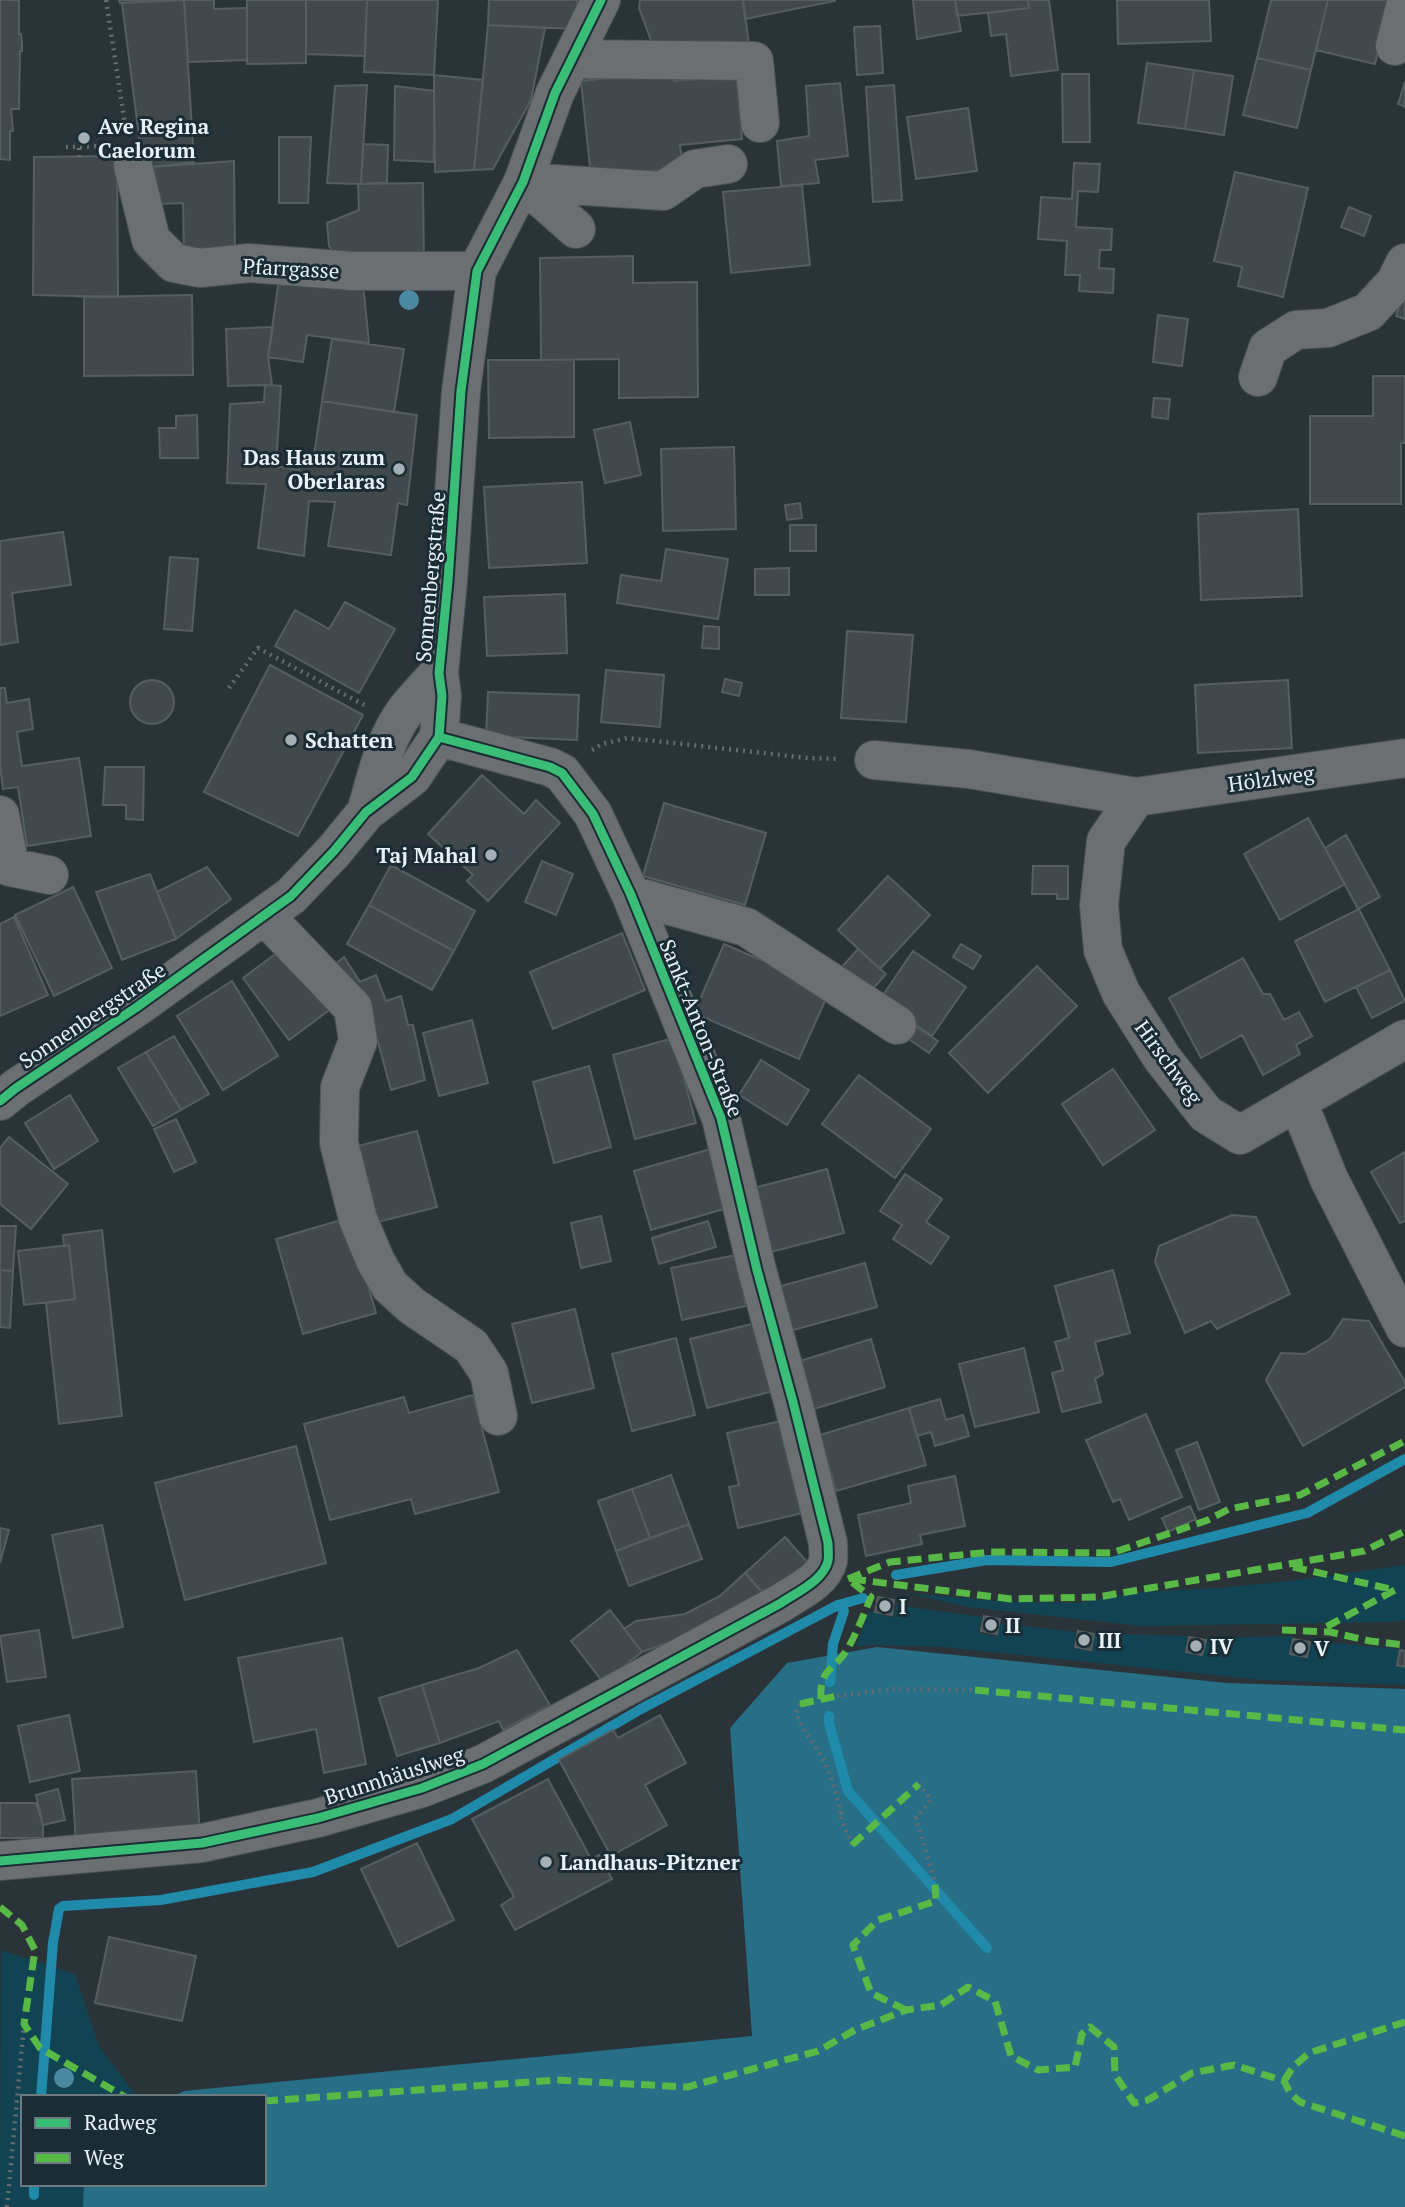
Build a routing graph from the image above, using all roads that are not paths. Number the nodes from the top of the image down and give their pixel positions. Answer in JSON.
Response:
{"nodes":[{"id":1,"x":601,"y":0,"type":"edge"},
{"id":2,"x":1405,"y":7,"type":"edge"},
{"id":3,"x":1395,"y":46,"type":"dead end"},
{"id":4,"x":573,"y":59,"type":"junction"},
{"id":5,"x":760,"y":123,"type":"dead end"},
{"id":6,"x":118,"y":156,"type":"road end"},
{"id":7,"x":728,"y":164,"type":"dead end"},
{"id":8,"x":523,"y":182,"type":"junction"},
{"id":9,"x":576,"y":229,"type":"dead end"},
{"id":10,"x":1405,"y":263,"type":"edge"},
{"id":11,"x":477,"y":271,"type":"junction"},
{"id":12,"x":1258,"y":377,"type":"dead end"},
{"id":13,"x":439,"y":673,"type":"junction"},
{"id":14,"x":439,"y":737,"type":"junction"},
{"id":15,"x":1405,"y":758,"type":"edge"},
{"id":16,"x":874,"y":760,"type":"road end"},
{"id":17,"x":1136,"y":797,"type":"junction"},
{"id":18,"x":366,"y":812,"type":"junction"},
{"id":19,"x":0,"y":816,"type":"edge"},
{"id":20,"x":49,"y":874,"type":"dead end"},
{"id":21,"x":631,"y":895,"type":"junction"},
{"id":22,"x":265,"y":916,"type":"junction"},
{"id":23,"x":897,"y":1025,"type":"dead end"},
{"id":24,"x":1405,"y":1039,"type":"edge"},
{"id":25,"x":5,"y":1088,"type":"edge"},
{"id":26,"x":1298,"y":1102,"type":"junction"},
{"id":27,"x":1405,"y":1328,"type":"edge"},
{"id":28,"x":498,"y":1416,"type":"dead end"},
{"id":29,"x":838,"y":1570,"type":"joint"},
{"id":30,"x":0,"y":1861,"type":"edge"}],
"edges":[{"from":1,"to":4,"type":"street","name":"Sonnenbergstraße"},
{"from":2,"to":3,"type":"street"},
{"from":4,"to":5,"type":"street"},
{"from":4,"to":8,"type":"street","name":"Sonnenbergstraße"},
{"from":6,"to":11,"type":"street","name":"Pfarrgasse"},
{"from":7,"to":8,"type":"street"},
{"from":8,"to":9,"type":"street"},
{"from":8,"to":11,"type":"street","name":"Sonnenbergstraße"},
{"from":10,"to":12,"type":"street"},
{"from":11,"to":13,"type":"street","name":"Sonnenbergstraße"},
{"from":13,"to":14,"type":"street","name":"Sonnenbergstraße"},
{"from":13,"to":18,"type":"street","name":"Sonnenbergstraße"},
{"from":14,"to":18,"type":"street","name":"Sonnenbergstraße"},
{"from":14,"to":21,"type":"street","name":"Sankt-Anton-Straße"},
{"from":15,"to":17,"type":"street","name":"Hölzlweg"},
{"from":16,"to":17,"type":"street","name":"Hölzlweg"},
{"from":17,"to":26,"type":"street","name":"Hirschweg"},
{"from":18,"to":22,"type":"street","name":"Sonnenbergstraße"},
{"from":19,"to":20,"type":"street"},
{"from":21,"to":23,"type":"street"},
{"from":21,"to":29,"type":"street","name":"Sankt-Anton-Straße"},
{"from":22,"to":25,"type":"street","name":"Sonnenbergstraße"},
{"from":22,"to":28,"type":"street"},
{"from":24,"to":26,"type":"street","name":"Hirschweg"},
{"from":26,"to":27,"type":"street"},
{"from":29,"to":30,"type":"street","name":"Brunnhäuslweg"}]}
